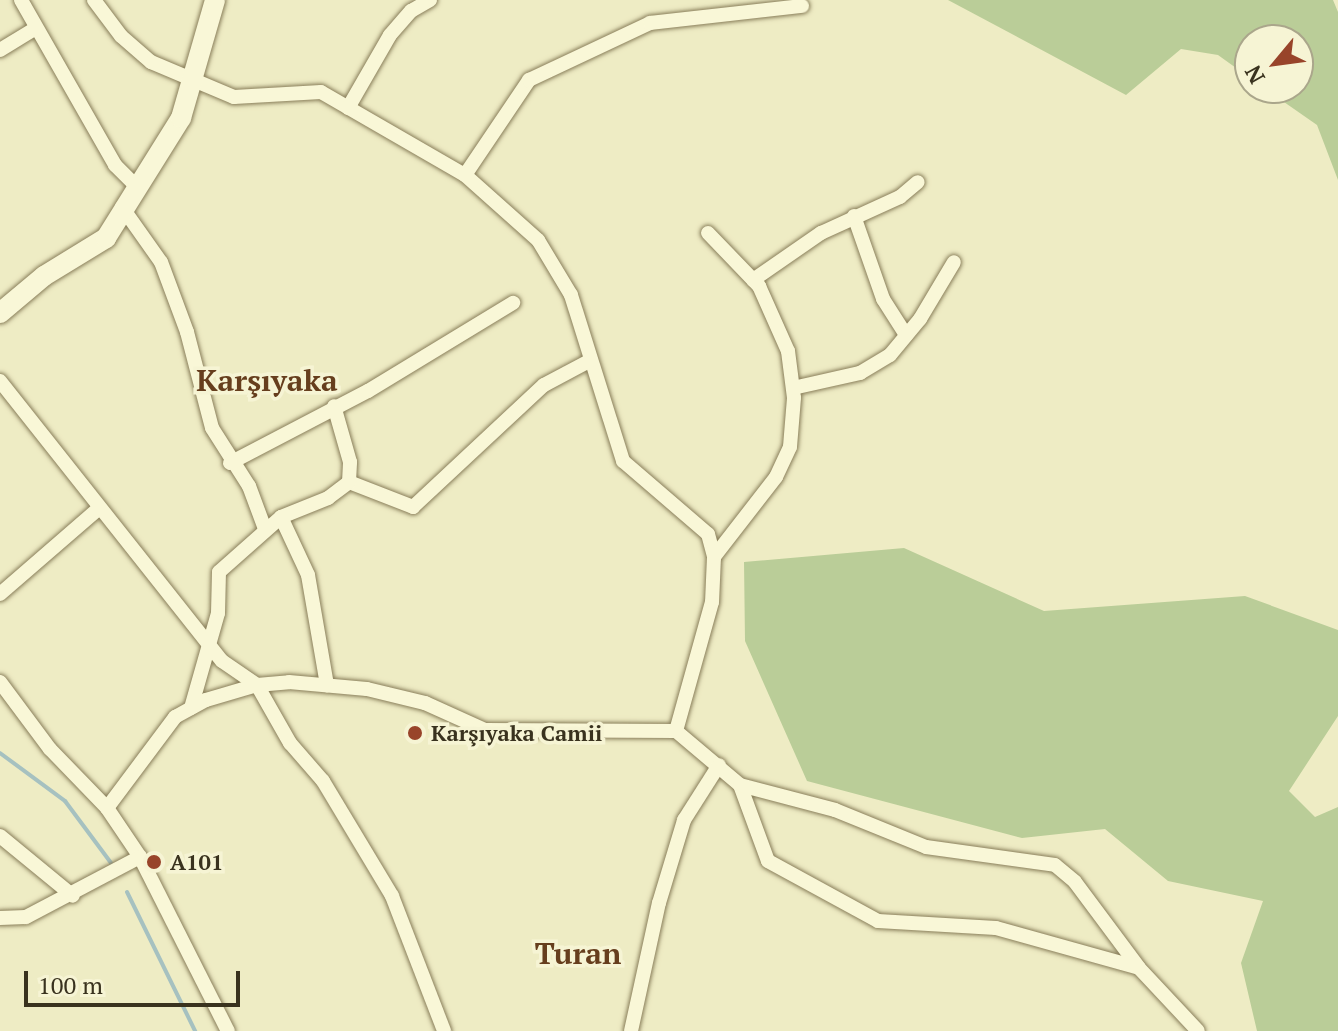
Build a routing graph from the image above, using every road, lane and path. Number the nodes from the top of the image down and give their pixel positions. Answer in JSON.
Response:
{"nodes":[{"id":1,"x":21,"y":0,"type":"edge"},
{"id":2,"x":94,"y":0,"type":"edge"},
{"id":3,"x":215,"y":0,"type":"edge"},
{"id":4,"x":430,"y":0,"type":"edge"},
{"id":5,"x":802,"y":6,"type":"dead end"},
{"id":6,"x":36,"y":28,"type":"junction"},
{"id":7,"x":0,"y":50,"type":"edge"},
{"id":8,"x":193,"y":81,"type":"junction"},
{"id":9,"x":348,"y":108,"type":"junction"},
{"id":10,"x":465,"y":175,"type":"junction"},
{"id":11,"x":918,"y":182,"type":"dead end"},
{"id":12,"x":137,"y":187,"type":"junction"},
{"id":13,"x":122,"y":207,"type":"junction"},
{"id":14,"x":854,"y":216,"type":"junction"},
{"id":15,"x":708,"y":233,"type":"dead end"},
{"id":16,"x":954,"y":262,"type":"dead end"},
{"id":17,"x":753,"y":280,"type":"junction"},
{"id":18,"x":513,"y":303,"type":"dead end"},
{"id":19,"x":0,"y":313,"type":"edge"},
{"id":20,"x":906,"y":335,"type":"junction"},
{"id":21,"x":591,"y":360,"type":"junction"},
{"id":22,"x":0,"y":381,"type":"edge"},
{"id":23,"x":793,"y":388,"type":"junction"},
{"id":24,"x":334,"y":406,"type":"junction"},
{"id":25,"x":230,"y":463,"type":"junction"},
{"id":26,"x":349,"y":482,"type":"junction"},
{"id":27,"x":98,"y":509,"type":"junction"},
{"id":28,"x":281,"y":517,"type":"junction"},
{"id":29,"x":265,"y":529,"type":"junction"},
{"id":30,"x":714,"y":557,"type":"junction"},
{"id":31,"x":0,"y":594,"type":"edge"},
{"id":32,"x":210,"y":643,"type":"junction"},
{"id":33,"x":0,"y":682,"type":"edge"},
{"id":34,"x":257,"y":685,"type":"junction"},
{"id":35,"x":327,"y":685,"type":"junction"},
{"id":36,"x":191,"y":708,"type":"junction"},
{"id":37,"x":676,"y":731,"type":"junction"},
{"id":38,"x":719,"y":765,"type":"junction"},
{"id":39,"x":740,"y":785,"type":"junction"},
{"id":40,"x":107,"y":808,"type":"junction"},
{"id":41,"x":0,"y":836,"type":"edge"},
{"id":42,"x":140,"y":857,"type":"junction"},
{"id":43,"x":73,"y":896,"type":"junction"},
{"id":44,"x":0,"y":918,"type":"edge"},
{"id":45,"x":1139,"y":968,"type":"junction"},
{"id":46,"x":228,"y":1031,"type":"edge"},
{"id":47,"x":444,"y":1031,"type":"edge"},
{"id":48,"x":631,"y":1031,"type":"edge"},
{"id":49,"x":1198,"y":1031,"type":"edge"}],
"edges":[{"from":1,"to":6,"type":"street"},
{"from":2,"to":8,"type":"street"},
{"from":3,"to":8,"type":"street"},
{"from":4,"to":9,"type":"street"},
{"from":5,"to":10,"type":"street"},
{"from":6,"to":7,"type":"street"},
{"from":6,"to":12,"type":"street"},
{"from":8,"to":9,"type":"street"},
{"from":8,"to":12,"type":"street"},
{"from":9,"to":10,"type":"street"},
{"from":10,"to":21,"type":"street"},
{"from":11,"to":14,"type":"street"},
{"from":12,"to":13,"type":"street"},
{"from":13,"to":19,"type":"street"},
{"from":13,"to":25,"type":"street"},
{"from":14,"to":17,"type":"street"},
{"from":14,"to":20,"type":"street"},
{"from":15,"to":17,"type":"street"},
{"from":16,"to":20,"type":"street"},
{"from":17,"to":23,"type":"street"},
{"from":18,"to":24,"type":"street"},
{"from":20,"to":23,"type":"street"},
{"from":21,"to":26,"type":"street"},
{"from":21,"to":30,"type":"street"},
{"from":22,"to":27,"type":"street"},
{"from":23,"to":30,"type":"street"},
{"from":24,"to":25,"type":"street"},
{"from":24,"to":26,"type":"street"},
{"from":25,"to":29,"type":"street"},
{"from":26,"to":28,"type":"street"},
{"from":27,"to":31,"type":"street"},
{"from":27,"to":32,"type":"street"},
{"from":28,"to":29,"type":"street"},
{"from":28,"to":35,"type":"street"},
{"from":29,"to":32,"type":"street"},
{"from":30,"to":37,"type":"street"},
{"from":32,"to":34,"type":"street"},
{"from":32,"to":36,"type":"street"},
{"from":33,"to":40,"type":"street"},
{"from":34,"to":35,"type":"street"},
{"from":34,"to":36,"type":"street"},
{"from":34,"to":47,"type":"street"},
{"from":35,"to":37,"type":"street"},
{"from":36,"to":40,"type":"street"},
{"from":37,"to":38,"type":"street"},
{"from":38,"to":39,"type":"street"},
{"from":38,"to":48,"type":"street"},
{"from":39,"to":45,"type":"street"},
{"from":39,"to":45,"type":"street"},
{"from":40,"to":42,"type":"street"},
{"from":41,"to":43,"type":"street"},
{"from":42,"to":43,"type":"street"},
{"from":42,"to":46,"type":"street"},
{"from":43,"to":44,"type":"street"},
{"from":45,"to":49,"type":"street"}]}
